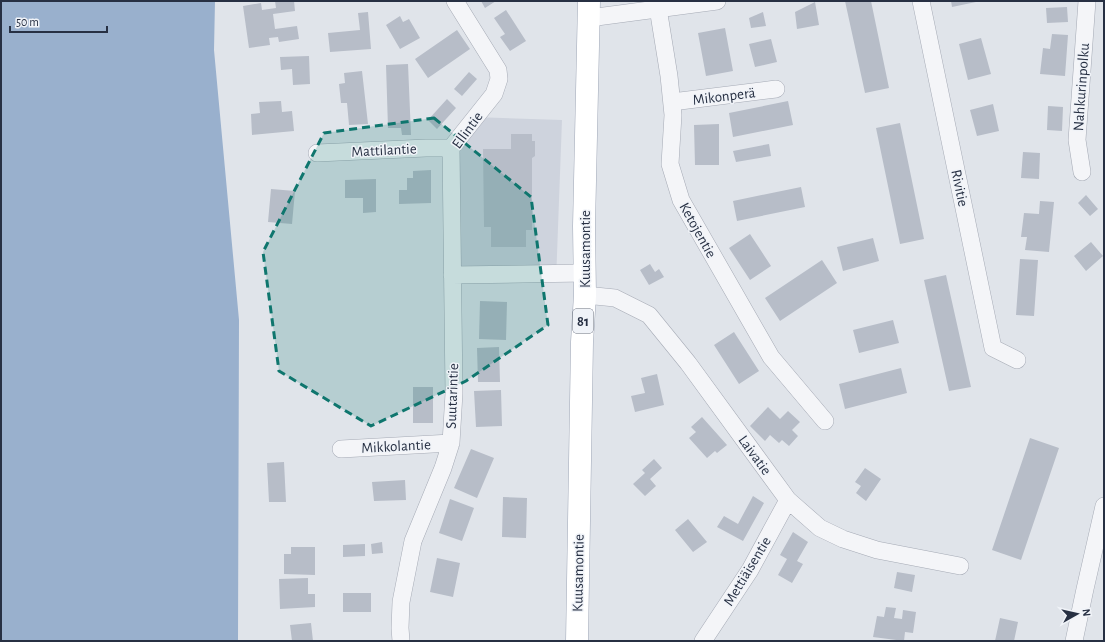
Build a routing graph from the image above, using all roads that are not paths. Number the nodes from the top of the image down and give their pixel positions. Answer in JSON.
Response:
{"nodes":[{"id":1,"x":456,"y":1,"type":"edge"},
{"id":2,"x":717,"y":1,"type":"edge"},
{"id":3,"x":921,"y":1,"type":"edge"},
{"id":4,"x":1087,"y":1,"type":"edge"},
{"id":5,"x":658,"y":8,"type":"junction"},
{"id":6,"x":589,"y":10,"type":"edge"},
{"id":7,"x":776,"y":89,"type":"dead end"},
{"id":8,"x":672,"y":102,"type":"junction"},
{"id":9,"x":451,"y":148,"type":"junction"},
{"id":10,"x":317,"y":153,"type":"dead end"},
{"id":11,"x":1082,"y":172,"type":"dead end"},
{"id":12,"x":585,"y":273,"type":"junction"},
{"id":13,"x":452,"y":275,"type":"junction"},
{"id":14,"x":584,"y":295,"type":"junction"},
{"id":15,"x":1017,"y":360,"type":"dead end"},
{"id":16,"x":825,"y":421,"type":"dead end"},
{"id":17,"x":451,"y":443,"type":"junction"},
{"id":18,"x":341,"y":449,"type":"dead end"},
{"id":19,"x":788,"y":500,"type":"junction"},
{"id":20,"x":1104,"y":506,"type":"edge"},
{"id":21,"x":960,"y":566,"type":"dead end"},
{"id":22,"x":401,"y":641,"type":"edge"},
{"id":23,"x":577,"y":641,"type":"edge"},
{"id":24,"x":703,"y":641,"type":"edge"},
{"id":25,"x":1074,"y":641,"type":"edge"}],
"edges":[{"from":1,"to":9,"type":"street","name":"Ellintie"},
{"from":2,"to":5,"type":"street"},
{"from":3,"to":15,"type":"street","name":"Rivitie"},
{"from":4,"to":11,"type":"street","name":"Nahkurinpolku"},
{"from":5,"to":6,"type":"street"},
{"from":5,"to":8,"type":"street","name":"Ketojentie"},
{"from":6,"to":12,"type":"main road","name":"Kuusamontie","number":"81"},
{"from":7,"to":8,"type":"street","name":"Mikonperä"},
{"from":8,"to":16,"type":"street","name":"Ketojentie"},
{"from":9,"to":10,"type":"street","name":"Mattilantie"},
{"from":9,"to":13,"type":"street","name":"Ellintie"},
{"from":12,"to":13,"type":"street"},
{"from":12,"to":14,"type":"main road","name":"Kuusamontie","number":"81"},
{"from":13,"to":17,"type":"street","name":"Suutarintie"},
{"from":14,"to":19,"type":"street","name":"Laivatie"},
{"from":14,"to":23,"type":"main road","name":"Kuusamontie","number":"81"},
{"from":17,"to":18,"type":"street","name":"Mikkolantie"},
{"from":17,"to":22,"type":"street","name":"Suutarintie"},
{"from":19,"to":21,"type":"street","name":"Laivatie"},
{"from":19,"to":24,"type":"street","name":"Mettiäisentie"},
{"from":20,"to":25,"type":"street"}]}
